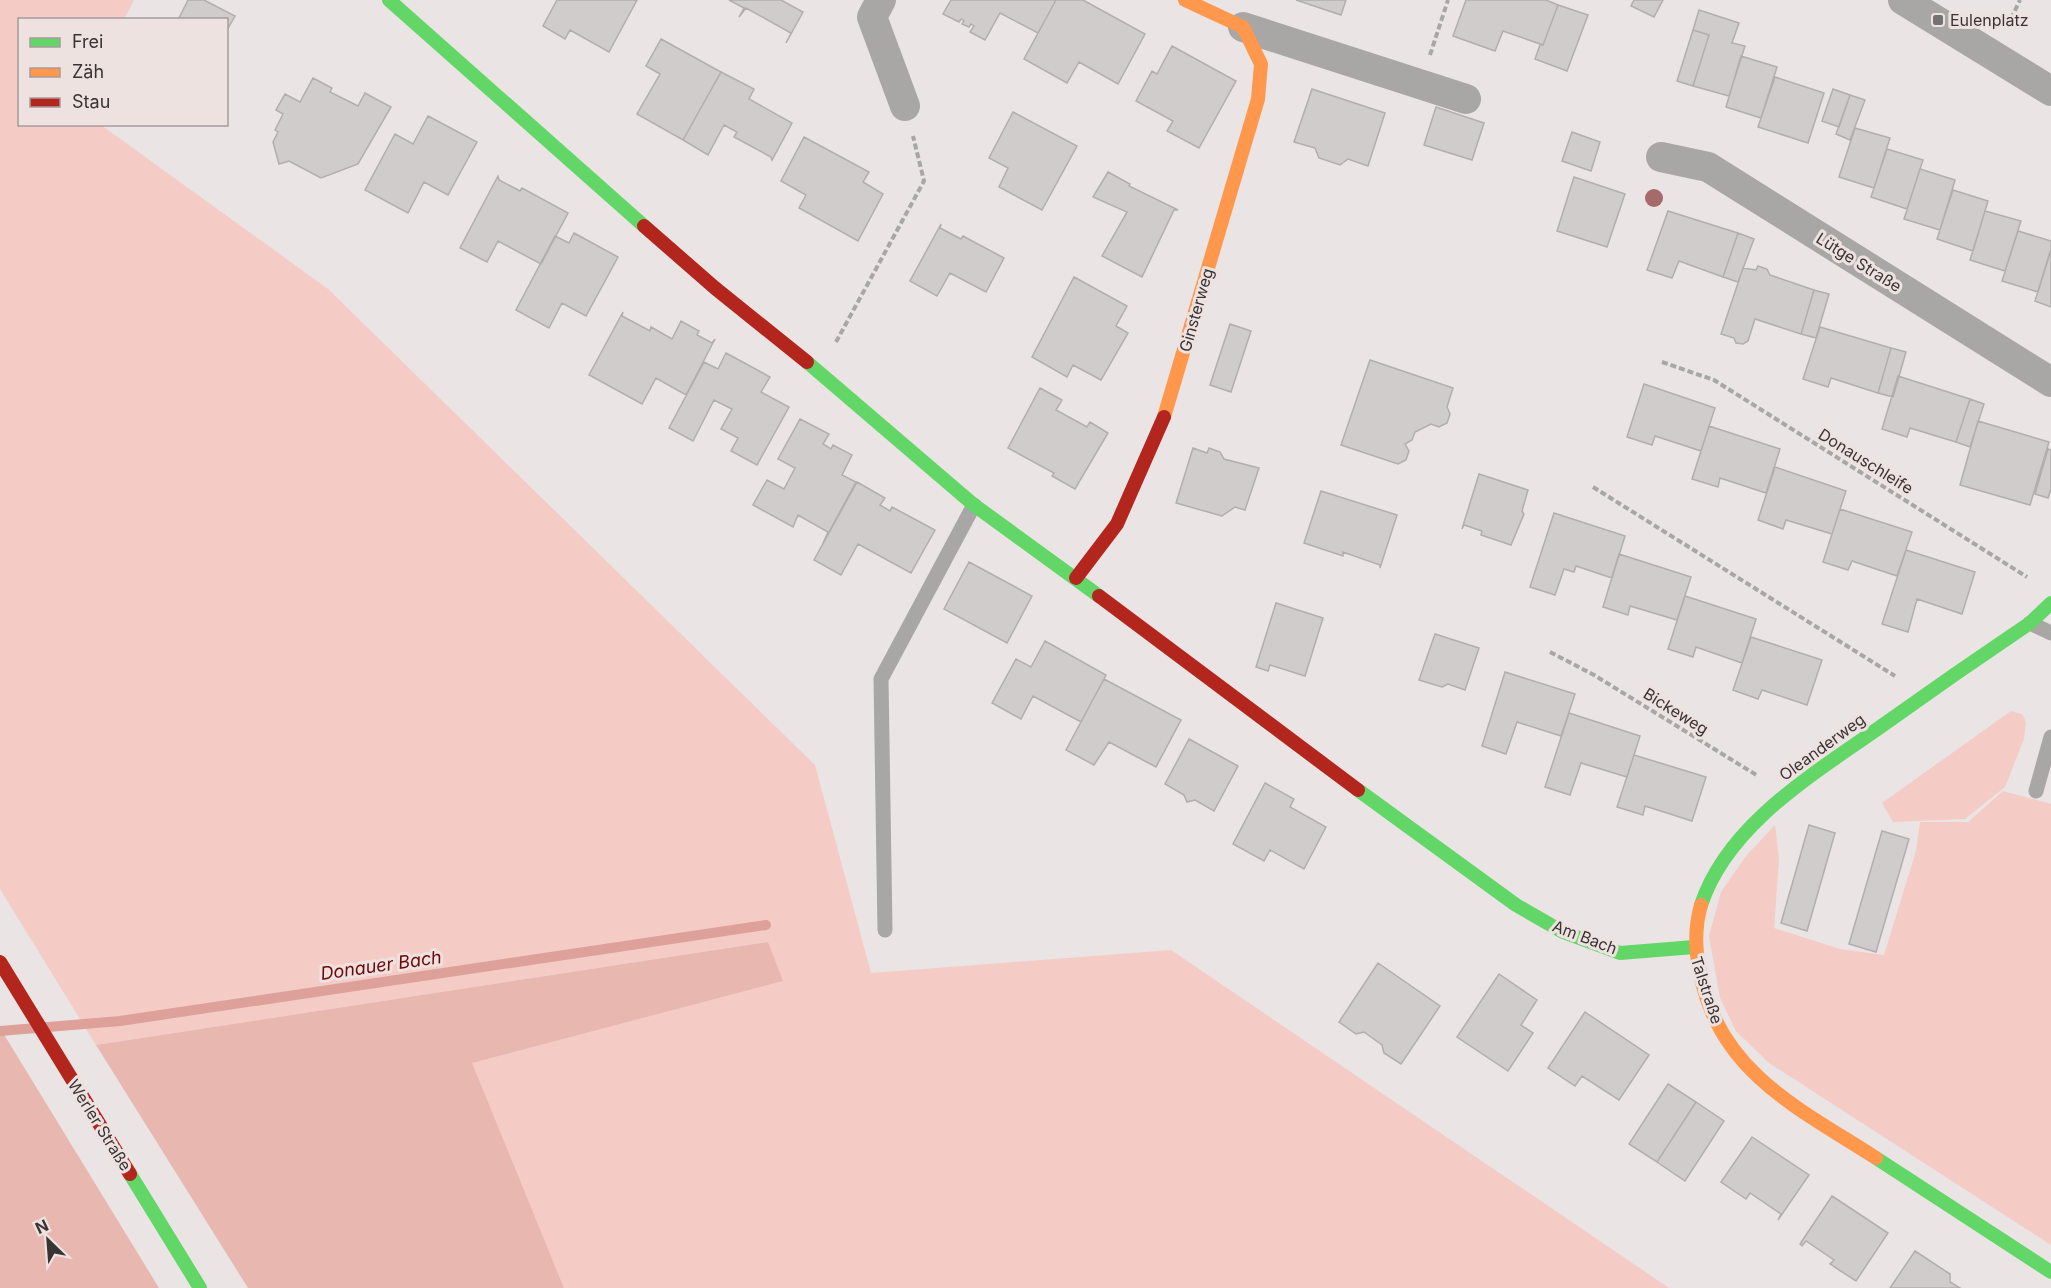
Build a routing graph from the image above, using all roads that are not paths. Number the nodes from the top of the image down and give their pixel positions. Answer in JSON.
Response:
{"nodes":[{"id":1,"x":389,"y":0,"type":"edge"},
{"id":2,"x":881,"y":0,"type":"edge"},
{"id":3,"x":1185,"y":0,"type":"edge"},
{"id":4,"x":1904,"y":0,"type":"edge"},
{"id":5,"x":1243,"y":27,"type":"junction"},
{"id":6,"x":2051,"y":91,"type":"edge"},
{"id":7,"x":1466,"y":99,"type":"dead end"},
{"id":8,"x":905,"y":106,"type":"road end"},
{"id":9,"x":1662,"y":158,"type":"dead end"},
{"id":10,"x":2051,"y":382,"type":"edge"},
{"id":11,"x":974,"y":505,"type":"junction"},
{"id":12,"x":1076,"y":578,"type":"junction"},
{"id":13,"x":2051,"y":603,"type":"edge"},
{"id":14,"x":2030,"y":623,"type":"junction"},
{"id":15,"x":2051,"y":633,"type":"edge"},
{"id":16,"x":2051,"y":737,"type":"edge"},
{"id":17,"x":2036,"y":791,"type":"dead end"},
{"id":18,"x":885,"y":930,"type":"dead end"},
{"id":19,"x":1694,"y":947,"type":"junction"},
{"id":20,"x":0,"y":962,"type":"edge"},
{"id":21,"x":2051,"y":1272,"type":"edge"},
{"id":22,"x":200,"y":1288,"type":"edge"}],
"edges":[{"from":1,"to":11,"type":"street","name":"Am Bach"},
{"from":2,"to":8,"type":"street"},
{"from":3,"to":5,"type":"street"},
{"from":4,"to":6,"type":"street"},
{"from":5,"to":7,"type":"street"},
{"from":5,"to":12,"type":"street","name":"Ginsterweg"},
{"from":9,"to":10,"type":"street","name":"Lütge Straße"},
{"from":11,"to":12,"type":"street","name":"Am Bach"},
{"from":11,"to":18,"type":"lane"},
{"from":12,"to":19,"type":"street","name":"Am Bach"},
{"from":13,"to":14,"type":"street","name":"Oleanderweg"},
{"from":14,"to":15,"type":"lane"},
{"from":14,"to":19,"type":"street","name":"Oleanderweg"},
{"from":16,"to":17,"type":"lane"},
{"from":19,"to":21,"type":"street","name":"Talstraße"},
{"from":20,"to":22,"type":"street","name":"Werler Straße"}]}
